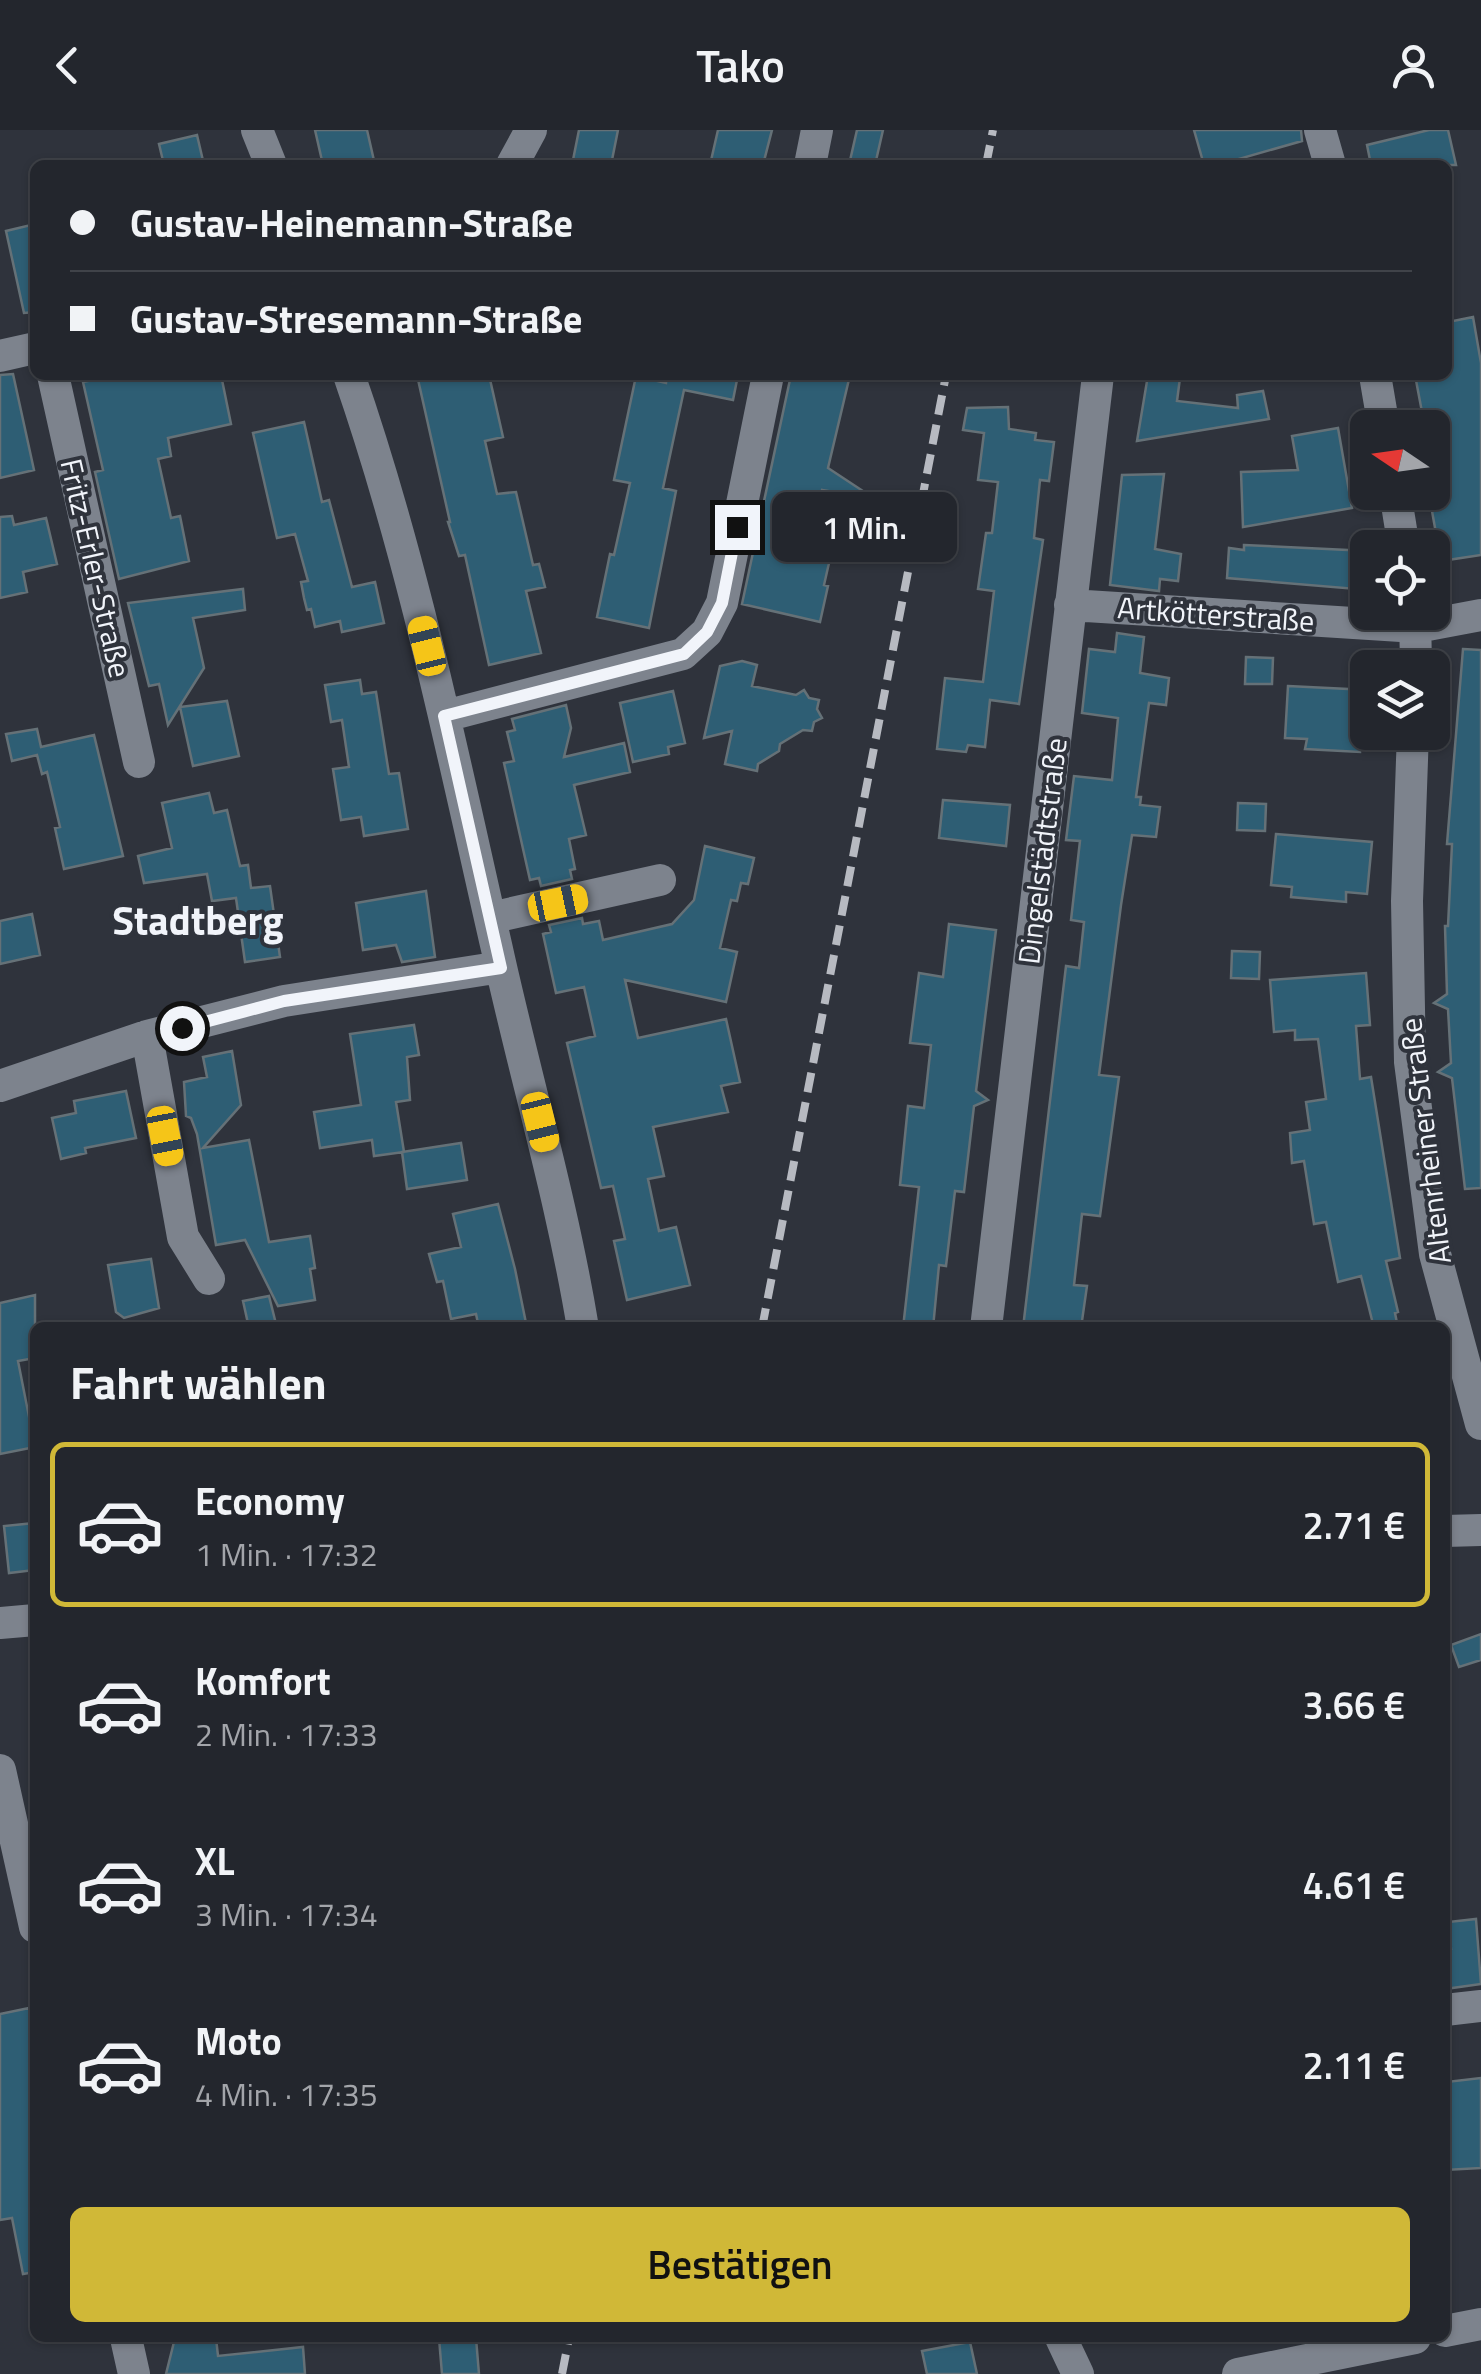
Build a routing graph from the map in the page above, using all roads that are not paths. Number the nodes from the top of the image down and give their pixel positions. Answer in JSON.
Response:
{"nodes":[{"id":1,"x":257,"y":130,"type":"edge"},
{"id":2,"x":531,"y":130,"type":"edge"},
{"id":3,"x":817,"y":130,"type":"edge"},
{"id":4,"x":1320,"y":130,"type":"edge"},
{"id":5,"x":268,"y":160,"type":"edge"},
{"id":6,"x":515,"y":160,"type":"edge"},
{"id":7,"x":811,"y":160,"type":"edge"},
{"id":8,"x":1329,"y":160,"type":"edge"},
{"id":9,"x":54,"y":380,"type":"edge"},
{"id":10,"x":350,"y":380,"type":"edge"},
{"id":11,"x":767,"y":380,"type":"edge"},
{"id":12,"x":1097,"y":380,"type":"edge"},
{"id":13,"x":1376,"y":380,"type":"edge"},
{"id":14,"x":1381,"y":410,"type":"edge"},
{"id":15,"x":1070,"y":605,"type":"junction"},
{"id":16,"x":1481,"y":615,"type":"edge"},
{"id":17,"x":1350,"y":617,"type":"edge"},
{"id":18,"x":1450,"y":617,"type":"edge"},
{"id":19,"x":444,"y":716,"type":"junction"},
{"id":20,"x":1412,"y":750,"type":"edge"},
{"id":21,"x":139,"y":762,"type":"dead end"},
{"id":22,"x":660,"y":880,"type":"dead end"},
{"id":23,"x":490,"y":918,"type":"junction"},
{"id":24,"x":501,"y":968,"type":"junction"},
{"id":25,"x":147,"y":1036,"type":"junction"},
{"id":26,"x":0,"y":1086,"type":"edge"},
{"id":27,"x":209,"y":1279,"type":"dead end"},
{"id":28,"x":582,"y":1322,"type":"edge"},
{"id":29,"x":987,"y":1322,"type":"edge"},
{"id":30,"x":1481,"y":1424,"type":"edge"},
{"id":31,"x":1481,"y":1530,"type":"edge"},
{"id":32,"x":1450,"y":1531,"type":"edge"},
{"id":33,"x":30,"y":1620,"type":"edge"},
{"id":34,"x":0,"y":1623,"type":"edge"},
{"id":35,"x":0,"y":1770,"type":"edge"},
{"id":36,"x":30,"y":1905,"type":"edge"},
{"id":37,"x":1481,"y":2006,"type":"edge"},
{"id":38,"x":1450,"y":2009,"type":"edge"},
{"id":39,"x":1481,"y":2324,"type":"edge"},
{"id":40,"x":1450,"y":2330,"type":"edge"},
{"id":41,"x":127,"y":2342,"type":"edge"},
{"id":42,"x":1063,"y":2342,"type":"edge"},
{"id":43,"x":1395,"y":2342,"type":"edge"},
{"id":44,"x":134,"y":2374,"type":"edge"},
{"id":45,"x":1078,"y":2374,"type":"edge"},
{"id":46,"x":1238,"y":2374,"type":"edge"}],
"edges":[{"from":1,"to":5,"type":"street"},
{"from":2,"to":6,"type":"street"},
{"from":3,"to":7,"type":"street"},
{"from":4,"to":8,"type":"street"},
{"from":9,"to":21,"type":"street","name":"Fritz-Erler-Straße"},
{"from":10,"to":19,"type":"street"},
{"from":11,"to":19,"type":"street"},
{"from":12,"to":15,"type":"street","name":"Dingelstädtstraße"},
{"from":13,"to":14,"type":"street"},
{"from":15,"to":17,"type":"street","name":"Artkötterstraße"},
{"from":15,"to":29,"type":"street","name":"Dingelstädtstraße"},
{"from":16,"to":18,"type":"street","name":"Artkötterstraße"},
{"from":19,"to":23,"type":"street"},
{"from":20,"to":30,"type":"street","name":"Altenrheiner Straße"},
{"from":22,"to":23,"type":"street"},
{"from":23,"to":24,"type":"street"},
{"from":24,"to":25,"type":"street"},
{"from":24,"to":28,"type":"street"},
{"from":25,"to":26,"type":"street"},
{"from":25,"to":27,"type":"street"},
{"from":31,"to":32,"type":"street"},
{"from":33,"to":34,"type":"street"},
{"from":35,"to":36,"type":"street"},
{"from":37,"to":38,"type":"street"},
{"from":39,"to":40,"type":"street"},
{"from":41,"to":44,"type":"street"},
{"from":42,"to":45,"type":"street"},
{"from":43,"to":46,"type":"street"}]}
